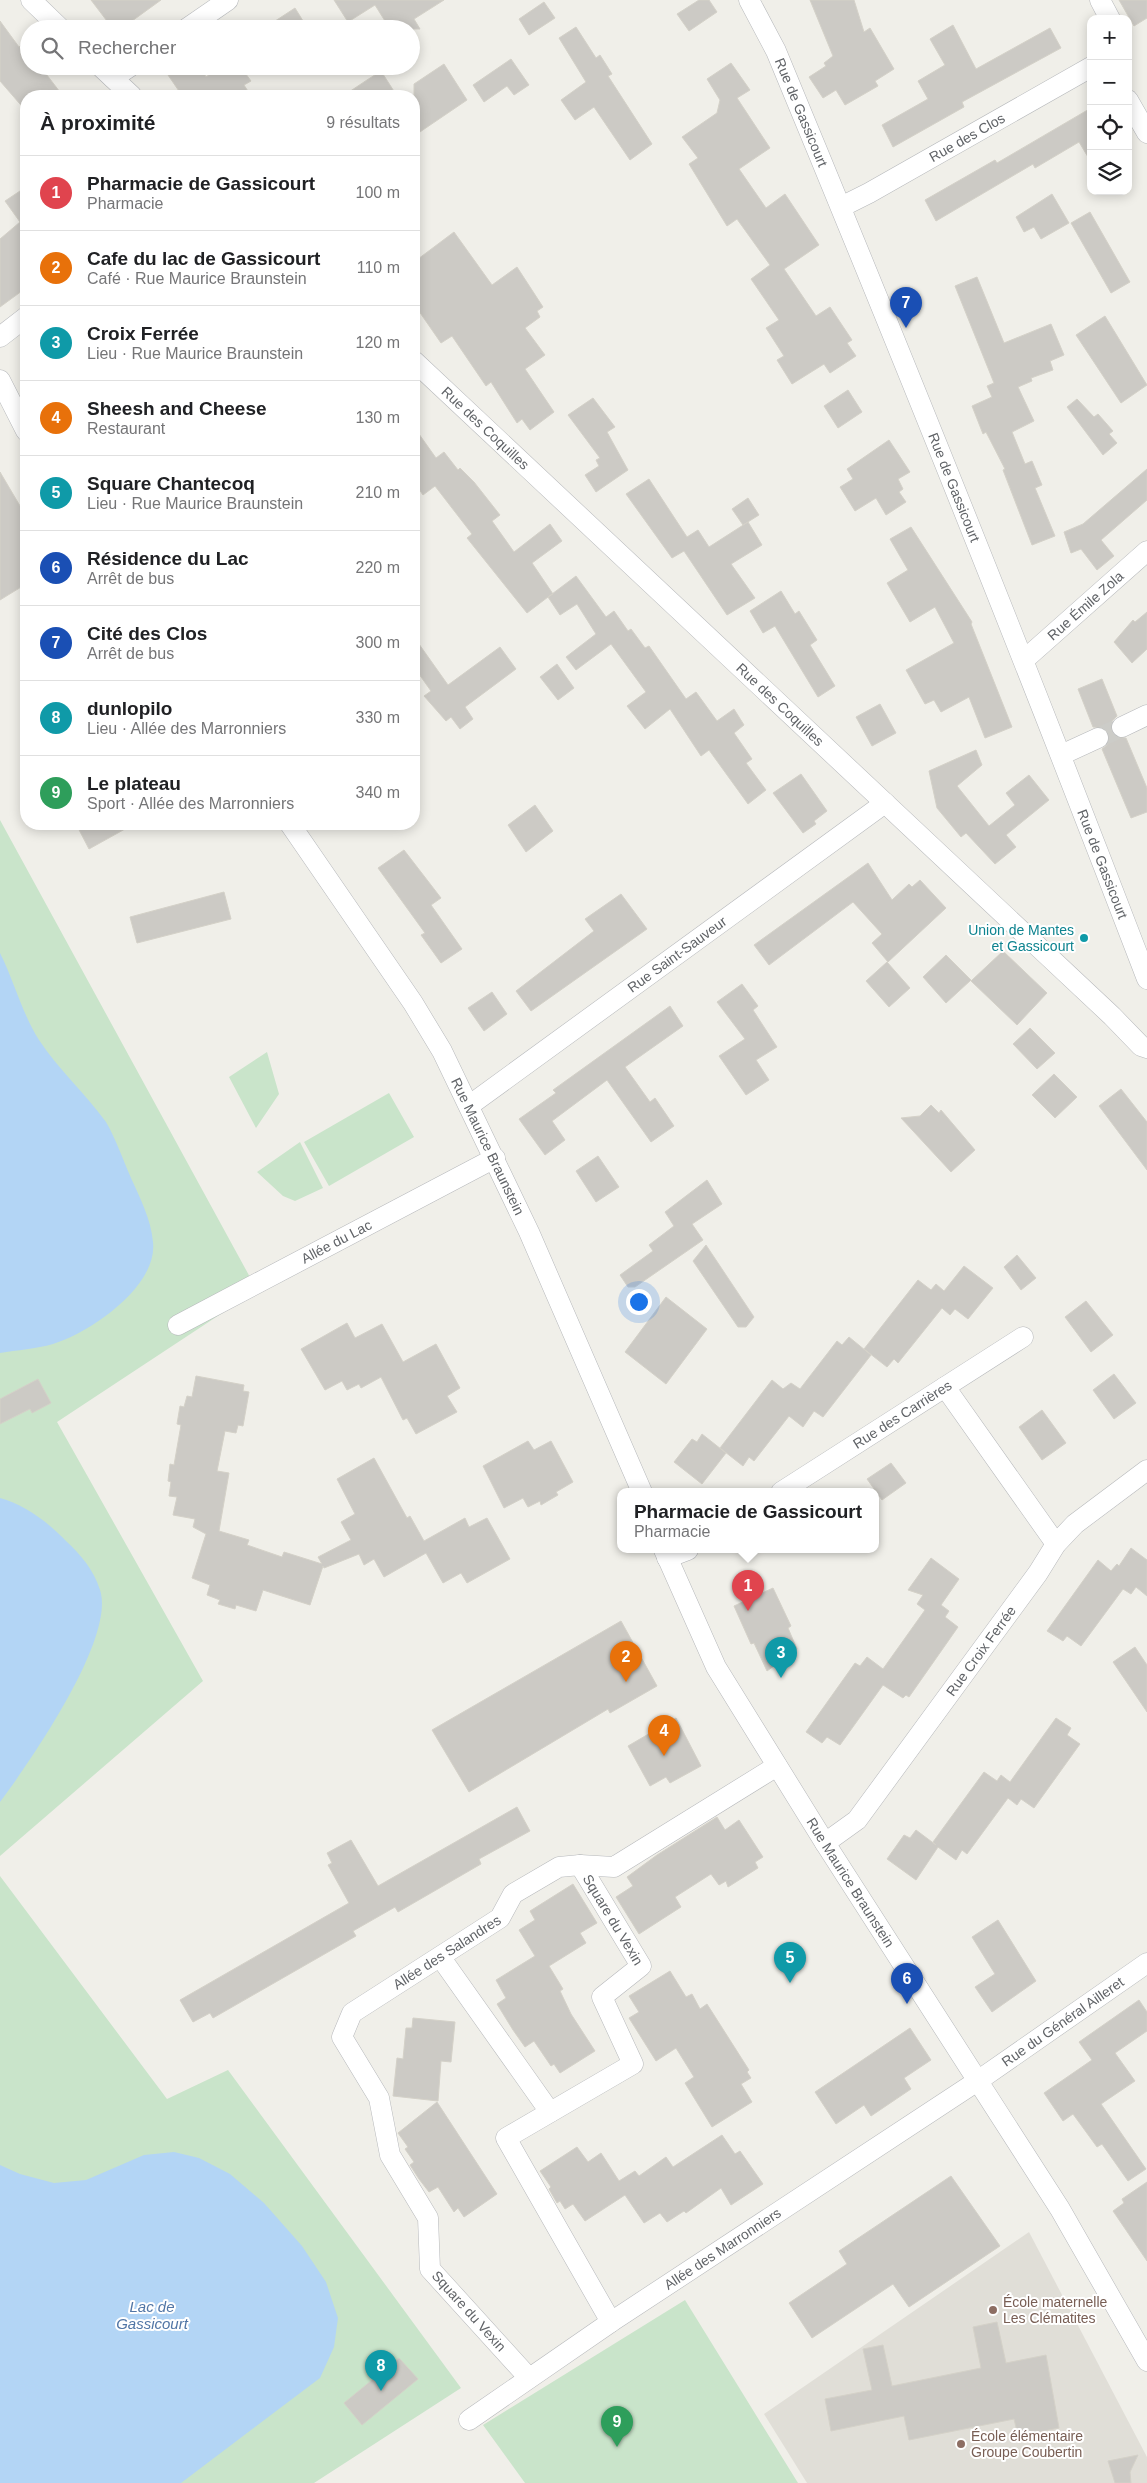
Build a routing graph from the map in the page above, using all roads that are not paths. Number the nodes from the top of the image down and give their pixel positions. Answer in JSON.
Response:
{"nodes":[{"id":1,"x":31,"y":0,"type":"edge"},
{"id":2,"x":228,"y":0,"type":"edge"},
{"id":3,"x":749,"y":0,"type":"edge"},
{"id":4,"x":1100,"y":0,"type":"edge"},
{"id":5,"x":1108,"y":15,"type":"edge"},
{"id":6,"x":52,"y":20,"type":"edge"},
{"id":7,"x":199,"y":20,"type":"edge"},
{"id":8,"x":1087,"y":69,"type":"edge"},
{"id":9,"x":110,"y":75,"type":"edge"},
{"id":10,"x":126,"y":90,"type":"edge"},
{"id":11,"x":1131,"y":105,"type":"edge"},
{"id":12,"x":1147,"y":133,"type":"edge"},
{"id":13,"x":841,"y":207,"type":"junction"},
{"id":14,"x":20,"y":322,"type":"edge"},
{"id":15,"x":0,"y":337,"type":"edge"},
{"id":16,"x":420,"y":367,"type":"edge"},
{"id":17,"x":0,"y":380,"type":"edge"},
{"id":18,"x":20,"y":419,"type":"edge"},
{"id":19,"x":1147,"y":551,"type":"edge"},
{"id":20,"x":1024,"y":660,"type":"junction"},
{"id":21,"x":1147,"y":715,"type":"edge"},
{"id":22,"x":1122,"y":727,"type":"tunnel mouth"},
{"id":23,"x":1098,"y":738,"type":"tunnel mouth"},
{"id":24,"x":1061,"y":755,"type":"junction"},
{"id":25,"x":885,"y":803,"type":"junction"},
{"id":26,"x":294,"y":830,"type":"edge"},
{"id":27,"x":1147,"y":979,"type":"edge"},
{"id":28,"x":1147,"y":1048,"type":"edge"},
{"id":29,"x":470,"y":1105,"type":"junction"},
{"id":30,"x":495,"y":1158,"type":"junction"},
{"id":31,"x":178,"y":1325,"type":"dead end"},
{"id":32,"x":1023,"y":1337,"type":"dead end"},
{"id":33,"x":945,"y":1387,"type":"junction"},
{"id":34,"x":1147,"y":1470,"type":"edge"},
{"id":35,"x":640,"y":1488,"type":"edge"},
{"id":36,"x":787,"y":1488,"type":"edge"},
{"id":37,"x":1056,"y":1544,"type":"junction"},
{"id":38,"x":666,"y":1554,"type":"edge"},
{"id":39,"x":777,"y":1766,"type":"junction"},
{"id":40,"x":825,"y":1843,"type":"junction"},
{"id":41,"x":580,"y":1865,"type":"junction"},
{"id":42,"x":441,"y":1958,"type":"junction"},
{"id":43,"x":1147,"y":1963,"type":"edge"},
{"id":44,"x":979,"y":2080,"type":"junction"},
{"id":45,"x":379,"y":2098,"type":"joint"},
{"id":46,"x":550,"y":2112,"type":"junction"},
{"id":47,"x":611,"y":2322,"type":"junction"},
{"id":48,"x":1147,"y":2361,"type":"edge"},
{"id":49,"x":529,"y":2378,"type":"junction"},
{"id":50,"x":469,"y":2420,"type":"dead end"}],
"edges":[{"from":1,"to":6,"type":"street"},
{"from":2,"to":7,"type":"street"},
{"from":3,"to":13,"type":"street","name":"Rue de Gassicourt"},
{"from":4,"to":5,"type":"street"},
{"from":8,"to":13,"type":"street","name":"Rue des Clos"},
{"from":9,"to":10,"type":"street"},
{"from":11,"to":12,"type":"street"},
{"from":13,"to":20,"type":"street","name":"Rue de Gassicourt"},
{"from":14,"to":15,"type":"street"},
{"from":16,"to":25,"type":"street","name":"Rue des Coquilles"},
{"from":17,"to":18,"type":"street"},
{"from":19,"to":20,"type":"street","name":"Rue Émile Zola"},
{"from":20,"to":24,"type":"street","name":"Rue de Gassicourt"},
{"from":21,"to":22,"type":"street"},
{"from":23,"to":24,"type":"street"},
{"from":24,"to":27,"type":"street","name":"Rue de Gassicourt"},
{"from":25,"to":28,"type":"street","name":"Rue des Coquilles"},
{"from":25,"to":29,"type":"street","name":"Rue Saint-Sauveur"},
{"from":26,"to":29,"type":"street","name":"Rue Maurice Braunstein"},
{"from":29,"to":30,"type":"street","name":"Rue Maurice Braunstein"},
{"from":30,"to":31,"type":"street","name":"Allée du Lac"},
{"from":30,"to":35,"type":"street","name":"Rue Maurice Braunstein"},
{"from":32,"to":33,"type":"street","name":"Rue des Carrières"},
{"from":33,"to":36,"type":"street","name":"Rue des Carrières"},
{"from":33,"to":37,"type":"street"},
{"from":34,"to":37,"type":"street","name":"Rue Croix Ferrée"},
{"from":37,"to":40,"type":"street","name":"Rue Croix Ferrée"},
{"from":38,"to":39,"type":"street","name":"Rue Maurice Braunstein"},
{"from":39,"to":40,"type":"street","name":"Rue Maurice Braunstein"},
{"from":39,"to":41,"type":"street","name":"Allée des Salandres"},
{"from":40,"to":44,"type":"street","name":"Rue Maurice Braunstein"},
{"from":41,"to":42,"type":"street","name":"Allée des Salandres"},
{"from":41,"to":46,"type":"street","name":"Square du Vexin"},
{"from":42,"to":45,"type":"street","name":"Allée des Salandres"},
{"from":42,"to":46,"type":"street"},
{"from":43,"to":44,"type":"street","name":"Rue du Général Ailleret"},
{"from":44,"to":47,"type":"street","name":"Allée des Marronniers"},
{"from":44,"to":48,"type":"street","name":"Rue Maurice Braunstein"},
{"from":45,"to":49,"type":"street","name":"Square du Vexin"},
{"from":46,"to":47,"type":"street","name":"Square du Vexin"},
{"from":47,"to":49,"type":"street","name":"Allée des Marronniers"},
{"from":49,"to":50,"type":"street","name":"Allée des Marronniers"}]}
